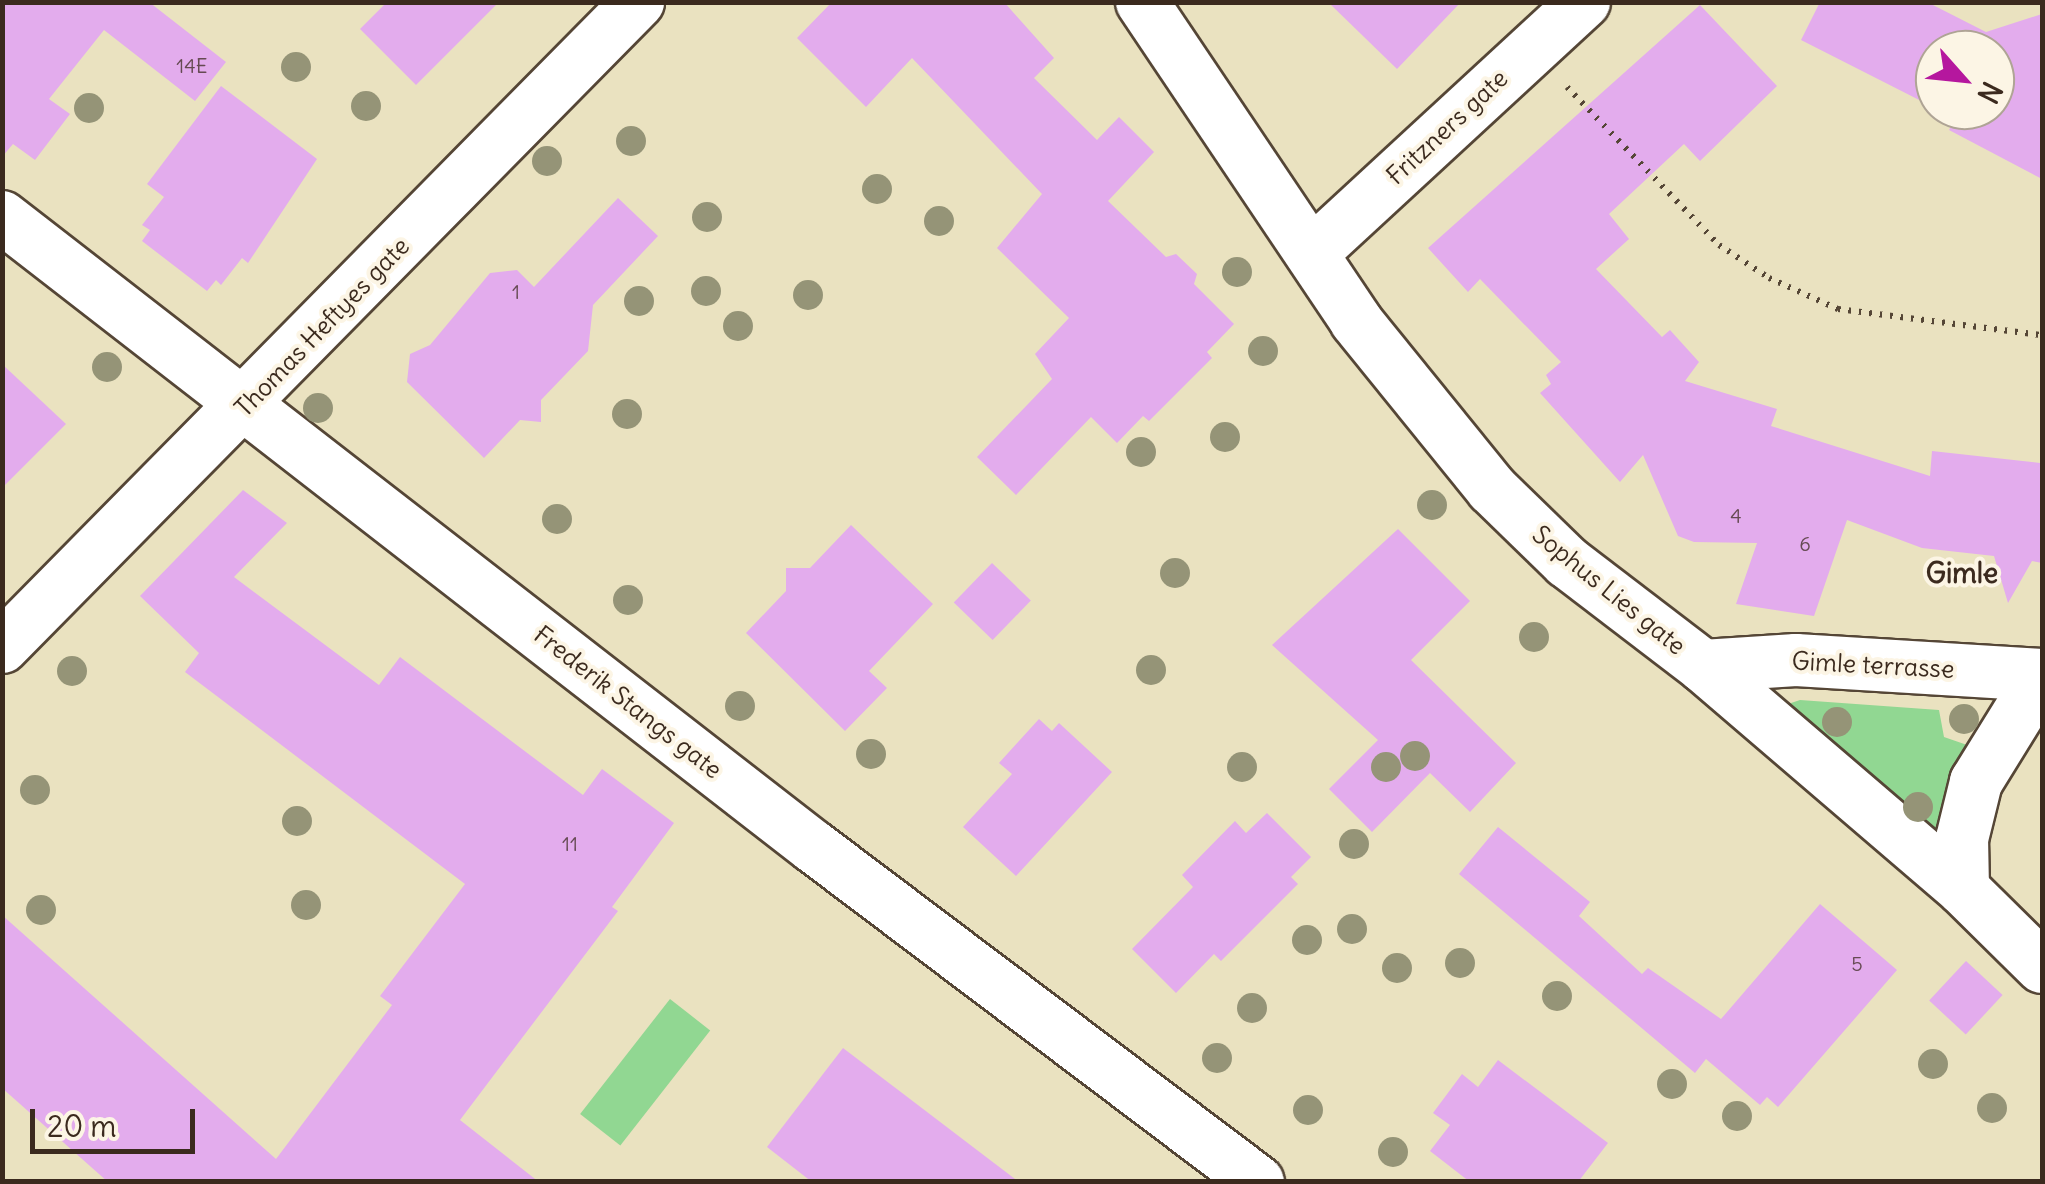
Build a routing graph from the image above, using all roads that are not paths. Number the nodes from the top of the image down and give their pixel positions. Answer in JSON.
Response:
{"nodes":[{"id":1,"x":638,"y":2,"type":"edge"},
{"id":2,"x":1142,"y":2,"type":"edge"},
{"id":3,"x":1584,"y":2,"type":"edge"},
{"id":4,"x":8,"y":230,"type":"edge"},
{"id":5,"x":1312,"y":253,"type":"junction"},
{"id":6,"x":246,"y":406,"type":"junction"},
{"id":7,"x":3,"y":646,"type":"edge"},
{"id":8,"x":1703,"y":666,"type":"junction"},
{"id":9,"x":2042,"y":675,"type":"edge"},
{"id":10,"x":1963,"y":889,"type":"junction"},
{"id":11,"x":2042,"y":967,"type":"edge"},
{"id":12,"x":1258,"y":1182,"type":"edge"}],
"edges":[{"from":1,"to":6,"type":"street","name":"Thomas Heftyes gate"},
{"from":2,"to":5,"type":"street","name":"Sophus Lies gate"},
{"from":3,"to":5,"type":"street","name":"Fritzners gate"},
{"from":4,"to":6,"type":"street","name":"Frederik Stangs gate"},
{"from":5,"to":8,"type":"street","name":"Sophus Lies gate"},
{"from":6,"to":7,"type":"street","name":"Thomas Heftyes gate"},
{"from":6,"to":12,"type":"street","name":"Frederik Stangs gate"},
{"from":8,"to":9,"type":"street","name":"Gimle terrasse"},
{"from":8,"to":10,"type":"street","name":"Sophus Lies gate"},
{"from":9,"to":10,"type":"street","name":"Gimle terrasse"},
{"from":10,"to":11,"type":"street","name":"Sophus Lies gate"}]}
